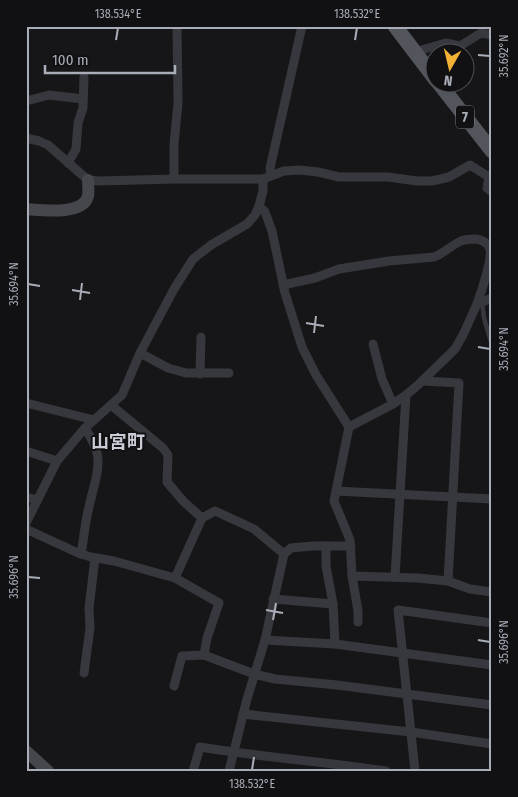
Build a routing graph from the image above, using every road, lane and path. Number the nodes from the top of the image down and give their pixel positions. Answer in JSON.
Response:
{"nodes":[{"id":1,"x":178,"y":26,"type":"edge"},
{"id":2,"x":302,"y":26,"type":"edge"},
{"id":3,"x":395,"y":26,"type":"edge"},
{"id":4,"x":492,"y":35,"type":"edge"},
{"id":5,"x":414,"y":52,"type":"junction"},
{"id":6,"x":426,"y":67,"type":"edge"},
{"id":7,"x":84,"y":77,"type":"dead end"},
{"id":8,"x":446,"y":92,"type":"edge"},
{"id":9,"x":83,"y":99,"type":"junction"},
{"id":10,"x":26,"y":101,"type":"edge"},
{"id":11,"x":26,"y":138,"type":"edge"},
{"id":12,"x":492,"y":151,"type":"edge"},
{"id":13,"x":68,"y":163,"type":"junction"},
{"id":14,"x":490,"y":175,"type":"edge"},
{"id":15,"x":267,"y":178,"type":"junction"},
{"id":16,"x":174,"y":179,"type":"junction"},
{"id":17,"x":88,"y":180,"type":"junction"},
{"id":18,"x":492,"y":192,"type":"edge"},
{"id":19,"x":259,"y":206,"type":"junction"},
{"id":20,"x":26,"y":209,"type":"edge"},
{"id":21,"x":284,"y":285,"type":"junction"},
{"id":22,"x":492,"y":298,"type":"edge"},
{"id":23,"x":480,"y":303,"type":"junction"},
{"id":24,"x":201,"y":337,"type":"dead end"},
{"id":25,"x":373,"y":344,"type":"dead end"},
{"id":26,"x":492,"y":345,"type":"edge"},
{"id":27,"x":140,"y":353,"type":"junction"},
{"id":28,"x":230,"y":373,"type":"dead end"},
{"id":29,"x":200,"y":374,"type":"junction"},
{"id":30,"x":422,"y":381,"type":"junction"},
{"id":31,"x":406,"y":395,"type":"junction"},
{"id":32,"x":26,"y":403,"type":"edge"},
{"id":33,"x":393,"y":404,"type":"junction"},
{"id":34,"x":111,"y":406,"type":"junction"},
{"id":35,"x":94,"y":420,"type":"junction"},
{"id":36,"x":349,"y":427,"type":"junction"},
{"id":37,"x":85,"y":428,"type":"junction"},
{"id":38,"x":26,"y":451,"type":"edge"},
{"id":39,"x":57,"y":461,"type":"junction"},
{"id":40,"x":336,"y":491,"type":"junction"},
{"id":41,"x":400,"y":495,"type":"junction"},
{"id":42,"x":26,"y":497,"type":"edge"},
{"id":43,"x":453,"y":497,"type":"junction"},
{"id":44,"x":492,"y":499,"type":"edge"},
{"id":45,"x":37,"y":500,"type":"junction"},
{"id":46,"x":202,"y":518,"type":"junction"},
{"id":47,"x":26,"y":523,"type":"edge"},
{"id":48,"x":26,"y":529,"type":"edge"},
{"id":49,"x":326,"y":546,"type":"junction"},
{"id":50,"x":351,"y":546,"type":"junction"},
{"id":51,"x":81,"y":554,"type":"junction"},
{"id":52,"x":284,"y":554,"type":"junction"},
{"id":53,"x":95,"y":558,"type":"junction"},
{"id":54,"x":352,"y":576,"type":"junction"},
{"id":55,"x":395,"y":577,"type":"junction"},
{"id":56,"x":175,"y":578,"type":"junction"},
{"id":57,"x":448,"y":581,"type":"junction"},
{"id":58,"x":492,"y":592,"type":"edge"},
{"id":59,"x":274,"y":599,"type":"junction"},
{"id":60,"x":333,"y":604,"type":"junction"},
{"id":61,"x":358,"y":622,"type":"dead end"},
{"id":62,"x":492,"y":623,"type":"edge"},
{"id":63,"x":265,"y":640,"type":"junction"},
{"id":64,"x":335,"y":644,"type":"junction"},
{"id":65,"x":403,"y":653,"type":"junction"},
{"id":66,"x":204,"y":655,"type":"junction"},
{"id":67,"x":492,"y":665,"type":"edge"},
{"id":68,"x":84,"y":673,"type":"dead end"},
{"id":69,"x":254,"y":674,"type":"junction"},
{"id":70,"x":174,"y":686,"type":"dead end"},
{"id":71,"x":407,"y":694,"type":"junction"},
{"id":72,"x":492,"y":706,"type":"edge"},
{"id":73,"x":243,"y":714,"type":"junction"},
{"id":74,"x":411,"y":732,"type":"junction"},
{"id":75,"x":492,"y":744,"type":"edge"},
{"id":76,"x":26,"y":751,"type":"edge"},
{"id":77,"x":233,"y":752,"type":"junction"},
{"id":78,"x":48,"y":771,"type":"edge"},
{"id":79,"x":193,"y":771,"type":"edge"},
{"id":80,"x":228,"y":771,"type":"edge"},
{"id":81,"x":386,"y":771,"type":"edge"},
{"id":82,"x":415,"y":771,"type":"edge"}],
"edges":[{"from":1,"to":16,"type":"street"},
{"from":2,"to":15,"type":"street"},
{"from":3,"to":5,"type":"main road"},
{"from":4,"to":5,"type":"street"},
{"from":5,"to":6,"type":"main road"},
{"from":7,"to":9,"type":"street"},
{"from":8,"to":12,"type":"main road","number":"7"},
{"from":9,"to":10,"type":"street"},
{"from":9,"to":13,"type":"street"},
{"from":11,"to":13,"type":"street"},
{"from":13,"to":17,"type":"street"},
{"from":14,"to":15,"type":"street"},
{"from":14,"to":18,"type":"street"},
{"from":15,"to":16,"type":"street"},
{"from":15,"to":19,"type":"street"},
{"from":16,"to":17,"type":"street"},
{"from":17,"to":20,"type":"street"},
{"from":19,"to":21,"type":"street"},
{"from":19,"to":27,"type":"street"},
{"from":21,"to":23,"type":"street"},
{"from":21,"to":36,"type":"street"},
{"from":22,"to":23,"type":"street"},
{"from":23,"to":26,"type":"lane"},
{"from":23,"to":30,"type":"street"},
{"from":24,"to":29,"type":"street"},
{"from":25,"to":33,"type":"street"},
{"from":27,"to":29,"type":"street"},
{"from":27,"to":34,"type":"street"},
{"from":28,"to":29,"type":"street"},
{"from":30,"to":31,"type":"street"},
{"from":30,"to":43,"type":"street"},
{"from":31,"to":33,"type":"street"},
{"from":31,"to":41,"type":"street"},
{"from":32,"to":35,"type":"street"},
{"from":33,"to":36,"type":"street"},
{"from":34,"to":35,"type":"street"},
{"from":34,"to":46,"type":"street"},
{"from":35,"to":37,"type":"street"},
{"from":36,"to":40,"type":"street"},
{"from":37,"to":39,"type":"street"},
{"from":37,"to":51,"type":"street"},
{"from":38,"to":39,"type":"street"},
{"from":39,"to":45,"type":"street"},
{"from":40,"to":41,"type":"street"},
{"from":40,"to":50,"type":"street"},
{"from":41,"to":43,"type":"street"},
{"from":41,"to":55,"type":"street"},
{"from":42,"to":45,"type":"street"},
{"from":43,"to":44,"type":"street"},
{"from":43,"to":57,"type":"street"},
{"from":45,"to":47,"type":"street"},
{"from":46,"to":52,"type":"street"},
{"from":46,"to":56,"type":"street"},
{"from":48,"to":51,"type":"street"},
{"from":49,"to":50,"type":"street"},
{"from":49,"to":52,"type":"street"},
{"from":49,"to":60,"type":"street"},
{"from":50,"to":54,"type":"street"},
{"from":51,"to":53,"type":"street"},
{"from":52,"to":59,"type":"street"},
{"from":53,"to":56,"type":"street"},
{"from":53,"to":68,"type":"street"},
{"from":54,"to":55,"type":"street"},
{"from":54,"to":61,"type":"street"},
{"from":55,"to":57,"type":"street"},
{"from":56,"to":66,"type":"street"},
{"from":57,"to":58,"type":"street"},
{"from":59,"to":60,"type":"street"},
{"from":59,"to":63,"type":"street"},
{"from":60,"to":64,"type":"street"},
{"from":62,"to":65,"type":"street"},
{"from":63,"to":64,"type":"street"},
{"from":63,"to":69,"type":"street"},
{"from":64,"to":65,"type":"street"},
{"from":65,"to":67,"type":"street"},
{"from":65,"to":71,"type":"street"},
{"from":66,"to":69,"type":"street"},
{"from":66,"to":70,"type":"street"},
{"from":69,"to":71,"type":"street"},
{"from":69,"to":73,"type":"street"},
{"from":71,"to":72,"type":"street"},
{"from":71,"to":74,"type":"street"},
{"from":73,"to":74,"type":"street"},
{"from":73,"to":77,"type":"street"},
{"from":74,"to":75,"type":"street"},
{"from":74,"to":82,"type":"street"},
{"from":76,"to":78,"type":"street"},
{"from":77,"to":79,"type":"street"},
{"from":77,"to":80,"type":"street"},
{"from":77,"to":81,"type":"street"}]}
